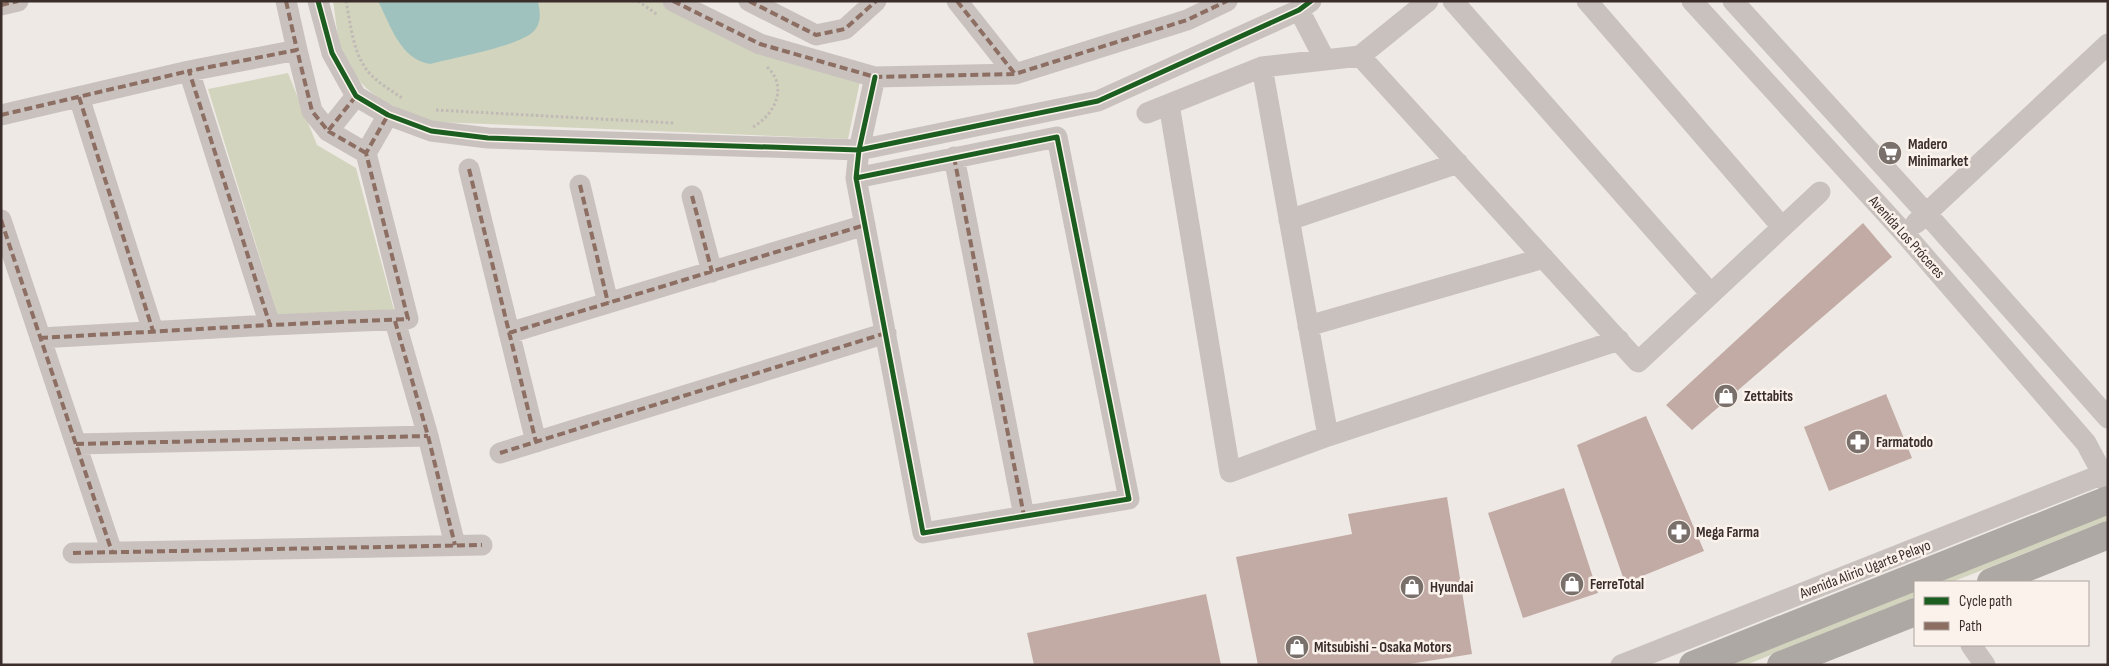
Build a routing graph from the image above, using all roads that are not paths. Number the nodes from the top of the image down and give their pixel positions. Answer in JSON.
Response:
{"nodes":[{"id":1,"x":18,"y":1,"type":"edge"},
{"id":2,"x":286,"y":1,"type":"edge"},
{"id":3,"x":318,"y":1,"type":"edge"},
{"id":4,"x":749,"y":1,"type":"edge"},
{"id":5,"x":876,"y":1,"type":"edge"},
{"id":6,"x":957,"y":1,"type":"edge"},
{"id":7,"x":1227,"y":1,"type":"edge"},
{"id":8,"x":1428,"y":1,"type":"edge"},
{"id":9,"x":1453,"y":1,"type":"edge"},
{"id":10,"x":1587,"y":1,"type":"edge"},
{"id":11,"x":1692,"y":1,"type":"edge"},
{"id":12,"x":1733,"y":1,"type":"edge"},
{"id":13,"x":1,"y":5,"type":"edge"},
{"id":14,"x":1305,"y":6,"type":"edge"},
{"id":15,"x":668,"y":10,"type":"edge"},
{"id":16,"x":2108,"y":44,"type":"edge"},
{"id":17,"x":297,"y":50,"type":"junction"},
{"id":18,"x":1360,"y":56,"type":"junction"},
{"id":19,"x":1325,"y":60,"type":"junction"},
{"id":20,"x":1262,"y":67,"type":"junction"},
{"id":21,"x":188,"y":71,"type":"junction"},
{"id":22,"x":1015,"y":74,"type":"junction"},
{"id":23,"x":875,"y":76,"type":"junction"},
{"id":24,"x":356,"y":96,"type":"junction"},
{"id":25,"x":79,"y":97,"type":"junction"},
{"id":26,"x":1169,"y":104,"type":"junction"},
{"id":27,"x":1147,"y":113,"type":"dead end"},
{"id":28,"x":1,"y":115,"type":"edge"},
{"id":29,"x":388,"y":115,"type":"junction"},
{"id":30,"x":328,"y":131,"type":"junction"},
{"id":31,"x":859,"y":150,"type":"junction"},
{"id":32,"x":366,"y":153,"type":"junction"},
{"id":33,"x":954,"y":158,"type":"junction"},
{"id":34,"x":1458,"y":163,"type":"junction"},
{"id":35,"x":469,"y":169,"type":"dead end"},
{"id":36,"x":856,"y":178,"type":"junction"},
{"id":37,"x":580,"y":185,"type":"dead end"},
{"id":38,"x":1820,"y":192,"type":"dead end"},
{"id":39,"x":692,"y":196,"type":"dead end"},
{"id":40,"x":1926,"y":213,"type":"junction"},
{"id":41,"x":1,"y":220,"type":"edge"},
{"id":42,"x":1289,"y":220,"type":"junction"},
{"id":43,"x":865,"y":225,"type":"junction"},
{"id":44,"x":1782,"y":227,"type":"junction"},
{"id":45,"x":1904,"y":233,"type":"junction"},
{"id":46,"x":1544,"y":258,"type":"junction"},
{"id":47,"x":712,"y":272,"type":"junction"},
{"id":48,"x":1711,"y":294,"type":"junction"},
{"id":49,"x":608,"y":303,"type":"junction"},
{"id":50,"x":395,"y":321,"type":"junction"},
{"id":51,"x":270,"y":325,"type":"junction"},
{"id":52,"x":1308,"y":326,"type":"junction"},
{"id":53,"x":2028,"y":328,"type":"junction"},
{"id":54,"x":153,"y":331,"type":"junction"},
{"id":55,"x":509,"y":333,"type":"junction"},
{"id":56,"x":886,"y":333,"type":"junction"},
{"id":57,"x":40,"y":338,"type":"junction"},
{"id":58,"x":1619,"y":340,"type":"junction"},
{"id":59,"x":2003,"y":348,"type":"junction"},
{"id":60,"x":2108,"y":418,"type":"edge"},
{"id":61,"x":428,"y":436,"type":"junction"},
{"id":62,"x":1328,"y":436,"type":"junction"},
{"id":63,"x":536,"y":442,"type":"junction"},
{"id":64,"x":76,"y":444,"type":"junction"},
{"id":65,"x":500,"y":453,"type":"dead end"},
{"id":66,"x":2106,"y":476,"type":"edge"},
{"id":67,"x":2108,"y":500,"type":"edge"},
{"id":68,"x":1024,"y":516,"type":"junction"},
{"id":69,"x":2108,"y":535,"type":"edge"},
{"id":70,"x":455,"y":545,"type":"junction"},
{"id":71,"x":482,"y":545,"type":"dead end"},
{"id":72,"x":112,"y":552,"type":"junction"},
{"id":73,"x":74,"y":553,"type":"dead end"},
{"id":74,"x":1993,"y":581,"type":"edge"},
{"id":75,"x":1914,"y":612,"type":"edge"},
{"id":76,"x":1972,"y":646,"type":"edge"},
{"id":77,"x":1621,"y":665,"type":"edge"},
{"id":78,"x":1693,"y":665,"type":"edge"},
{"id":79,"x":1781,"y":665,"type":"edge"},
{"id":80,"x":1985,"y":665,"type":"edge"}],
"edges":[{"from":1,"to":13,"type":"street"},
{"from":2,"to":17,"type":"street"},
{"from":3,"to":24,"type":"street"},
{"from":4,"to":5,"type":"street"},
{"from":6,"to":22,"type":"street"},
{"from":7,"to":22,"type":"street"},
{"from":8,"to":18,"type":"street"},
{"from":9,"to":48,"type":"street"},
{"from":10,"to":44,"type":"street"},
{"from":11,"to":45,"type":"street","name":"Avenida Los Próceres"},
{"from":12,"to":40,"type":"street","name":"Avenida Los Próceres"},
{"from":14,"to":19,"type":"street"},
{"from":14,"to":31,"type":"street"},
{"from":15,"to":23,"type":"street"},
{"from":16,"to":40,"type":"street"},
{"from":17,"to":21,"type":"street"},
{"from":17,"to":30,"type":"street"},
{"from":18,"to":19,"type":"street"},
{"from":18,"to":34,"type":"street"},
{"from":19,"to":20,"type":"street"},
{"from":20,"to":26,"type":"street"},
{"from":20,"to":42,"type":"street"},
{"from":21,"to":25,"type":"street"},
{"from":21,"to":51,"type":"street"},
{"from":22,"to":23,"type":"street"},
{"from":23,"to":31,"type":"street"},
{"from":24,"to":29,"type":"street"},
{"from":24,"to":30,"type":"street"},
{"from":25,"to":28,"type":"street"},
{"from":25,"to":54,"type":"street"},
{"from":26,"to":27,"type":"street"},
{"from":26,"to":62,"type":"street"},
{"from":29,"to":31,"type":"street"},
{"from":29,"to":32,"type":"street"},
{"from":30,"to":32,"type":"street"},
{"from":31,"to":36,"type":"street"},
{"from":32,"to":50,"type":"street"},
{"from":33,"to":36,"type":"street"},
{"from":33,"to":68,"type":"street"},
{"from":33,"to":68,"type":"street"},
{"from":34,"to":42,"type":"street"},
{"from":34,"to":46,"type":"street"},
{"from":35,"to":55,"type":"street"},
{"from":36,"to":43,"type":"street"},
{"from":37,"to":49,"type":"street"},
{"from":38,"to":44,"type":"street"},
{"from":39,"to":47,"type":"street"},
{"from":40,"to":45,"type":"street"},
{"from":40,"to":53,"type":"street","name":"Avenida Los Próceres"},
{"from":41,"to":57,"type":"street"},
{"from":42,"to":52,"type":"street"},
{"from":43,"to":47,"type":"street"},
{"from":43,"to":56,"type":"street"},
{"from":44,"to":48,"type":"street"},
{"from":45,"to":59,"type":"street","name":"Avenida Los Próceres"},
{"from":46,"to":52,"type":"street"},
{"from":46,"to":58,"type":"street"},
{"from":47,"to":49,"type":"street"},
{"from":48,"to":58,"type":"street"},
{"from":49,"to":55,"type":"street"},
{"from":50,"to":51,"type":"street"},
{"from":50,"to":61,"type":"street"},
{"from":51,"to":54,"type":"street"},
{"from":52,"to":62,"type":"street"},
{"from":53,"to":59,"type":"street"},
{"from":53,"to":60,"type":"street","name":"Avenida Los Próceres"},
{"from":54,"to":57,"type":"street"},
{"from":55,"to":63,"type":"street"},
{"from":56,"to":63,"type":"street"},
{"from":56,"to":68,"type":"street"},
{"from":57,"to":64,"type":"street"},
{"from":58,"to":62,"type":"street"},
{"from":59,"to":66,"type":"street","name":"Avenida Los Próceres"},
{"from":61,"to":64,"type":"street"},
{"from":61,"to":70,"type":"street"},
{"from":63,"to":65,"type":"street"},
{"from":64,"to":72,"type":"street"},
{"from":66,"to":77,"type":"street","name":"Avenida Alirio Ugarte Pelayo"},
{"from":67,"to":78,"type":"highway","name":"Avenida Alirio Ugarte Pelayo"},
{"from":69,"to":74,"type":"highway"},
{"from":70,"to":71,"type":"street"},
{"from":70,"to":72,"type":"street"},
{"from":72,"to":73,"type":"street"},
{"from":75,"to":79,"type":"highway"},
{"from":76,"to":80,"type":"street"}]}
